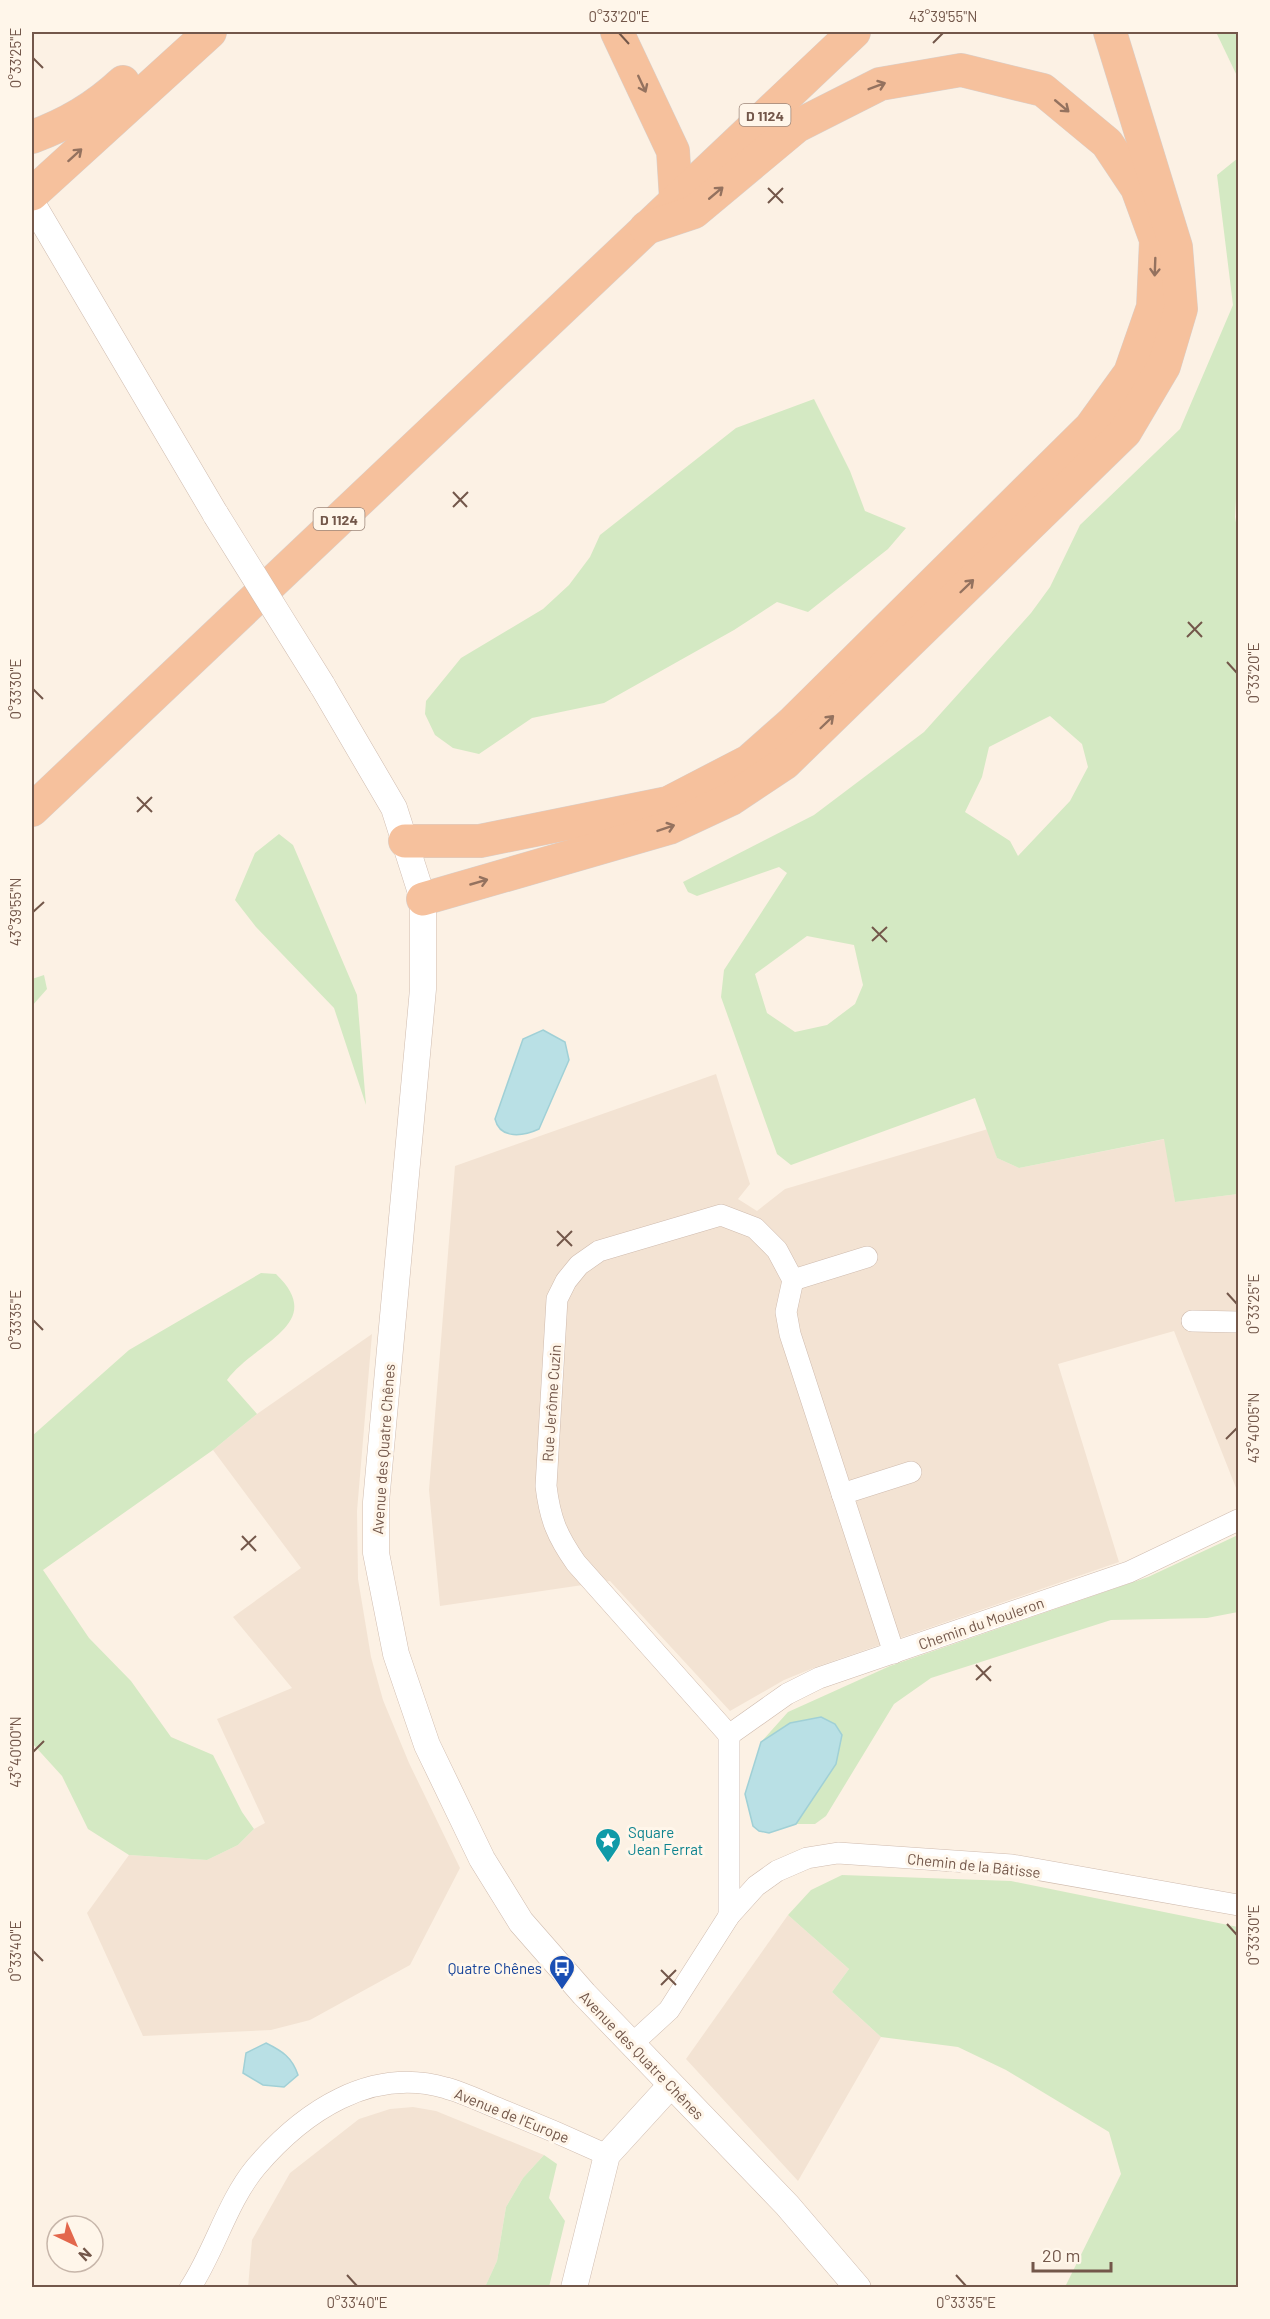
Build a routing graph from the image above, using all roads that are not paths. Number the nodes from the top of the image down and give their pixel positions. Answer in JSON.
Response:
{"nodes":[{"id":1,"x":177,"y":32,"type":"edge"},
{"id":2,"x":210,"y":32,"type":"edge"},
{"id":3,"x":617,"y":32,"type":"edge"},
{"id":4,"x":854,"y":32,"type":"edge"},
{"id":5,"x":1110,"y":32,"type":"edge"},
{"id":6,"x":32,"y":137,"type":"edge"},
{"id":7,"x":32,"y":194,"type":"edge"},
{"id":8,"x":676,"y":199,"type":"junction"},
{"id":9,"x":32,"y":203,"type":"edge"},
{"id":10,"x":646,"y":228,"type":"junction"},
{"id":11,"x":32,"y":810,"type":"edge"},
{"id":12,"x":405,"y":841,"type":"junction"},
{"id":13,"x":423,"y":898,"type":"junction"},
{"id":14,"x":867,"y":1257,"type":"dead end"},
{"id":15,"x":793,"y":1280,"type":"junction"},
{"id":16,"x":1192,"y":1320,"type":"dead end"},
{"id":17,"x":1239,"y":1322,"type":"edge"},
{"id":18,"x":911,"y":1472,"type":"dead end"},
{"id":19,"x":842,"y":1494,"type":"junction"},
{"id":20,"x":1239,"y":1520,"type":"edge"},
{"id":21,"x":894,"y":1653,"type":"junction"},
{"id":22,"x":729,"y":1735,"type":"junction"},
{"id":23,"x":1239,"y":1905,"type":"edge"},
{"id":24,"x":729,"y":1916,"type":"junction"},
{"id":25,"x":632,"y":2044,"type":"junction"},
{"id":26,"x":671,"y":2085,"type":"junction"},
{"id":27,"x":607,"y":2155,"type":"junction"},
{"id":28,"x":190,"y":2288,"type":"edge"},
{"id":29,"x":574,"y":2288,"type":"edge"},
{"id":30,"x":858,"y":2288,"type":"edge"}],
"edges":[{"from":1,"to":6,"type":"highway"},
{"from":7,"to":2,"type":"highway","one_way":true},
{"from":3,"to":8,"type":"highway","one_way":true},
{"from":4,"to":8,"type":"highway","number":"D 1124"},
{"from":13,"to":5,"type":"highway","one_way":true},
{"from":8,"to":10,"type":"highway"},
{"from":9,"to":12,"type":"street","name":"Avenue des Quatre Chênes","bridge":true},
{"from":10,"to":11,"type":"highway","number":"D 1124"},
{"from":10,"to":12,"type":"highway","one_way":true},
{"from":12,"to":13,"type":"street","name":"Avenue des Quatre Chênes"},
{"from":13,"to":25,"type":"street","name":"Avenue des Quatre Chênes"},
{"from":14,"to":15,"type":"street"},
{"from":15,"to":19,"type":"street"},
{"from":15,"to":22,"type":"street","name":"Rue Jerôme Cuzin"},
{"from":16,"to":17,"type":"street"},
{"from":18,"to":19,"type":"street"},
{"from":19,"to":21,"type":"street"},
{"from":20,"to":21,"type":"street","name":"Chemin du Mouleron"},
{"from":21,"to":22,"type":"street","name":"Chemin du Mouleron"},
{"from":22,"to":24,"type":"street"},
{"from":23,"to":24,"type":"street","name":"Chemin de la Bâtisse"},
{"from":24,"to":25,"type":"street"},
{"from":25,"to":26,"type":"street","name":"Avenue des Quatre Chênes"},
{"from":26,"to":27,"type":"street"},
{"from":26,"to":30,"type":"street","name":"Avenue des Quatre Chênes"},
{"from":27,"to":28,"type":"street","name":"Avenue de l'Europe"},
{"from":27,"to":29,"type":"street"}]}
